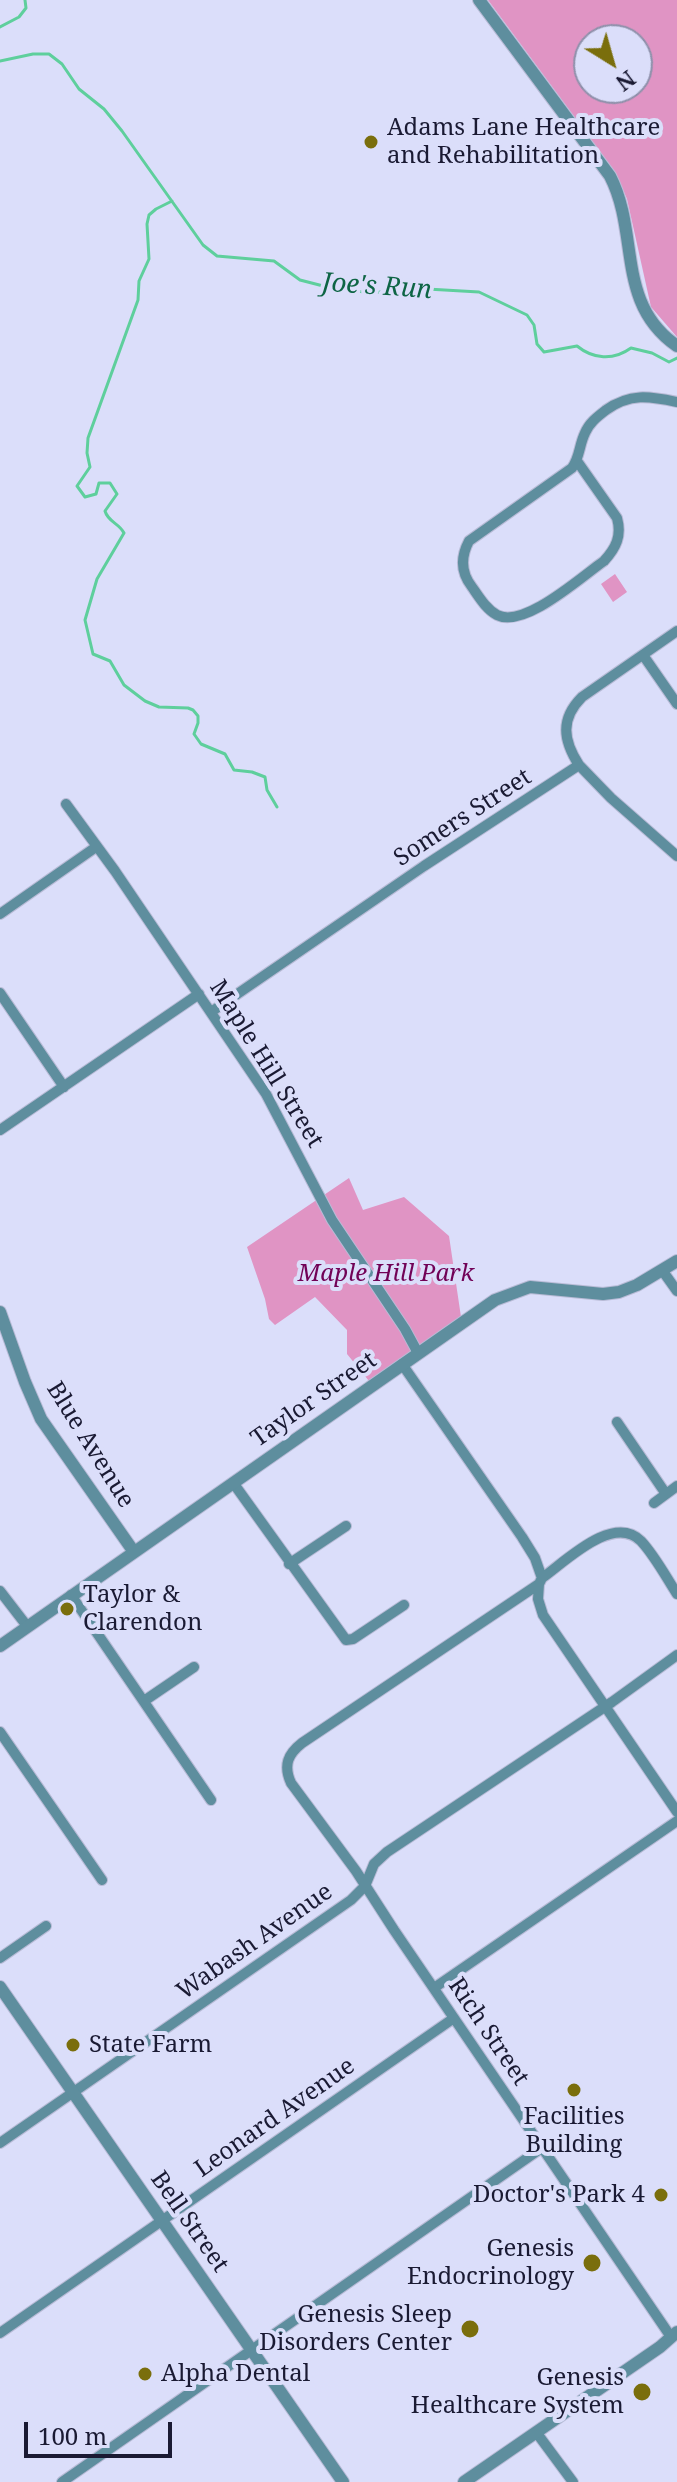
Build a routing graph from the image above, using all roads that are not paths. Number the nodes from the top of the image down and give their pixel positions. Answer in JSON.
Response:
{"nodes":[{"id":1,"x":479,"y":0,"type":"edge"},
{"id":2,"x":677,"y":346,"type":"edge"},
{"id":3,"x":677,"y":402,"type":"edge"},
{"id":4,"x":577,"y":461,"type":"junction"},
{"id":5,"x":677,"y":631,"type":"edge"},
{"id":6,"x":643,"y":655,"type":"junction"},
{"id":7,"x":677,"y":704,"type":"edge"},
{"id":8,"x":579,"y":765,"type":"junction"},
{"id":9,"x":66,"y":804,"type":"dead end"},
{"id":10,"x":96,"y":847,"type":"junction"},
{"id":11,"x":677,"y":856,"type":"edge"},
{"id":12,"x":0,"y":914,"type":"edge"},
{"id":13,"x":0,"y":993,"type":"edge"},
{"id":14,"x":199,"y":994,"type":"junction"},
{"id":15,"x":211,"y":1012,"type":"junction"},
{"id":16,"x":64,"y":1087,"type":"junction"},
{"id":17,"x":0,"y":1130,"type":"edge"},
{"id":18,"x":677,"y":1261,"type":"edge"},
{"id":19,"x":662,"y":1270,"type":"junction"},
{"id":20,"x":677,"y":1291,"type":"edge"},
{"id":21,"x":0,"y":1312,"type":"edge"},
{"id":22,"x":418,"y":1353,"type":"junction"},
{"id":23,"x":402,"y":1364,"type":"junction"},
{"id":24,"x":617,"y":1422,"type":"dead end"},
{"id":25,"x":234,"y":1484,"type":"junction"},
{"id":26,"x":677,"y":1486,"type":"edge"},
{"id":27,"x":666,"y":1494,"type":"junction"},
{"id":28,"x":654,"y":1503,"type":"dead end"},
{"id":29,"x":346,"y":1526,"type":"dead end"},
{"id":30,"x":134,"y":1552,"type":"junction"},
{"id":31,"x":289,"y":1564,"type":"junction"},
{"id":32,"x":540,"y":1581,"type":"junction"},
{"id":33,"x":0,"y":1591,"type":"edge"},
{"id":34,"x":677,"y":1594,"type":"edge"},
{"id":35,"x":71,"y":1595,"type":"junction"},
{"id":36,"x":404,"y":1605,"type":"dead end"},
{"id":37,"x":27,"y":1626,"type":"junction"},
{"id":38,"x":0,"y":1646,"type":"edge"},
{"id":39,"x":677,"y":1655,"type":"edge"},
{"id":40,"x":194,"y":1667,"type":"dead end"},
{"id":41,"x":144,"y":1701,"type":"junction"},
{"id":42,"x":603,"y":1707,"type":"junction"},
{"id":43,"x":0,"y":1732,"type":"edge"},
{"id":44,"x":211,"y":1800,"type":"dead end"},
{"id":45,"x":677,"y":1812,"type":"edge"},
{"id":46,"x":677,"y":1821,"type":"edge"},
{"id":47,"x":102,"y":1880,"type":"dead end"},
{"id":48,"x":365,"y":1886,"type":"junction"},
{"id":49,"x":46,"y":1926,"type":"dead end"},
{"id":50,"x":0,"y":1958,"type":"edge"},
{"id":51,"x":0,"y":1987,"type":"edge"},
{"id":52,"x":434,"y":1988,"type":"junction"},
{"id":53,"x":454,"y":2018,"type":"junction"},
{"id":54,"x":73,"y":2092,"type":"junction"},
{"id":55,"x":0,"y":2143,"type":"edge"},
{"id":56,"x":543,"y":2147,"type":"junction"},
{"id":57,"x":162,"y":2221,"type":"junction"},
{"id":58,"x":0,"y":2333,"type":"edge"},
{"id":59,"x":674,"y":2335,"type":"edge"},
{"id":60,"x":252,"y":2351,"type":"junction"},
{"id":61,"x":536,"y":2432,"type":"junction"},
{"id":62,"x":62,"y":2482,"type":"edge"},
{"id":63,"x":343,"y":2482,"type":"edge"},
{"id":64,"x":464,"y":2482,"type":"edge"},
{"id":65,"x":573,"y":2482,"type":"edge"}],
"edges":[{"from":1,"to":2,"type":"street"},
{"from":3,"to":4,"type":"street"},
{"from":4,"to":4,"type":"street"},
{"from":5,"to":6,"type":"street"},
{"from":6,"to":7,"type":"street"},
{"from":6,"to":8,"type":"street"},
{"from":8,"to":11,"type":"street"},
{"from":8,"to":15,"type":"street","name":"Somers Street"},
{"from":9,"to":10,"type":"street","name":"Maple Hill Street"},
{"from":10,"to":12,"type":"street"},
{"from":10,"to":14,"type":"street","name":"Maple Hill Street"},
{"from":13,"to":16,"type":"street"},
{"from":14,"to":15,"type":"street","name":"Maple Hill Street"},
{"from":14,"to":16,"type":"street"},
{"from":15,"to":22,"type":"street","name":"Maple Hill Street"},
{"from":16,"to":17,"type":"street"},
{"from":18,"to":19,"type":"street","name":"Taylor Street"},
{"from":19,"to":20,"type":"street"},
{"from":19,"to":22,"type":"street","name":"Taylor Street"},
{"from":21,"to":30,"type":"street","name":"Blue Avenue"},
{"from":22,"to":23,"type":"street","name":"Taylor Street"},
{"from":23,"to":25,"type":"street","name":"Taylor Street"},
{"from":23,"to":32,"type":"street"},
{"from":24,"to":27,"type":"street"},
{"from":25,"to":30,"type":"street","name":"Taylor Street"},
{"from":25,"to":31,"type":"street"},
{"from":26,"to":27,"type":"street"},
{"from":27,"to":28,"type":"street"},
{"from":29,"to":31,"type":"street"},
{"from":30,"to":35,"type":"street","name":"Taylor Street"},
{"from":31,"to":36,"type":"street"},
{"from":32,"to":34,"type":"street"},
{"from":32,"to":42,"type":"street"},
{"from":32,"to":48,"type":"street","name":"Rich Street"},
{"from":33,"to":37,"type":"street"},
{"from":35,"to":37,"type":"street","name":"Taylor Street"},
{"from":35,"to":41,"type":"street"},
{"from":37,"to":38,"type":"street","name":"Taylor Street"},
{"from":39,"to":42,"type":"street","name":"Wabash Avenue"},
{"from":40,"to":41,"type":"street"},
{"from":41,"to":44,"type":"street"},
{"from":42,"to":45,"type":"street"},
{"from":42,"to":48,"type":"street","name":"Wabash Avenue"},
{"from":43,"to":47,"type":"street"},
{"from":46,"to":52,"type":"street"},
{"from":48,"to":52,"type":"street","name":"Rich Street"},
{"from":48,"to":54,"type":"street","name":"Wabash Avenue"},
{"from":49,"to":50,"type":"street"},
{"from":51,"to":54,"type":"street","name":"Bell Street"},
{"from":52,"to":53,"type":"street","name":"Rich Street"},
{"from":53,"to":56,"type":"street","name":"Rich Street"},
{"from":53,"to":57,"type":"street","name":"Leonard Avenue"},
{"from":54,"to":55,"type":"street","name":"Wabash Avenue"},
{"from":54,"to":57,"type":"street","name":"Bell Street"},
{"from":56,"to":59,"type":"street","name":"Rich Street"},
{"from":56,"to":60,"type":"street"},
{"from":57,"to":58,"type":"street","name":"Leonard Avenue"},
{"from":57,"to":60,"type":"street","name":"Bell Street"},
{"from":59,"to":61,"type":"street"},
{"from":60,"to":62,"type":"street"},
{"from":60,"to":63,"type":"street","name":"Bell Street"},
{"from":61,"to":64,"type":"street"},
{"from":61,"to":65,"type":"street"}]}
